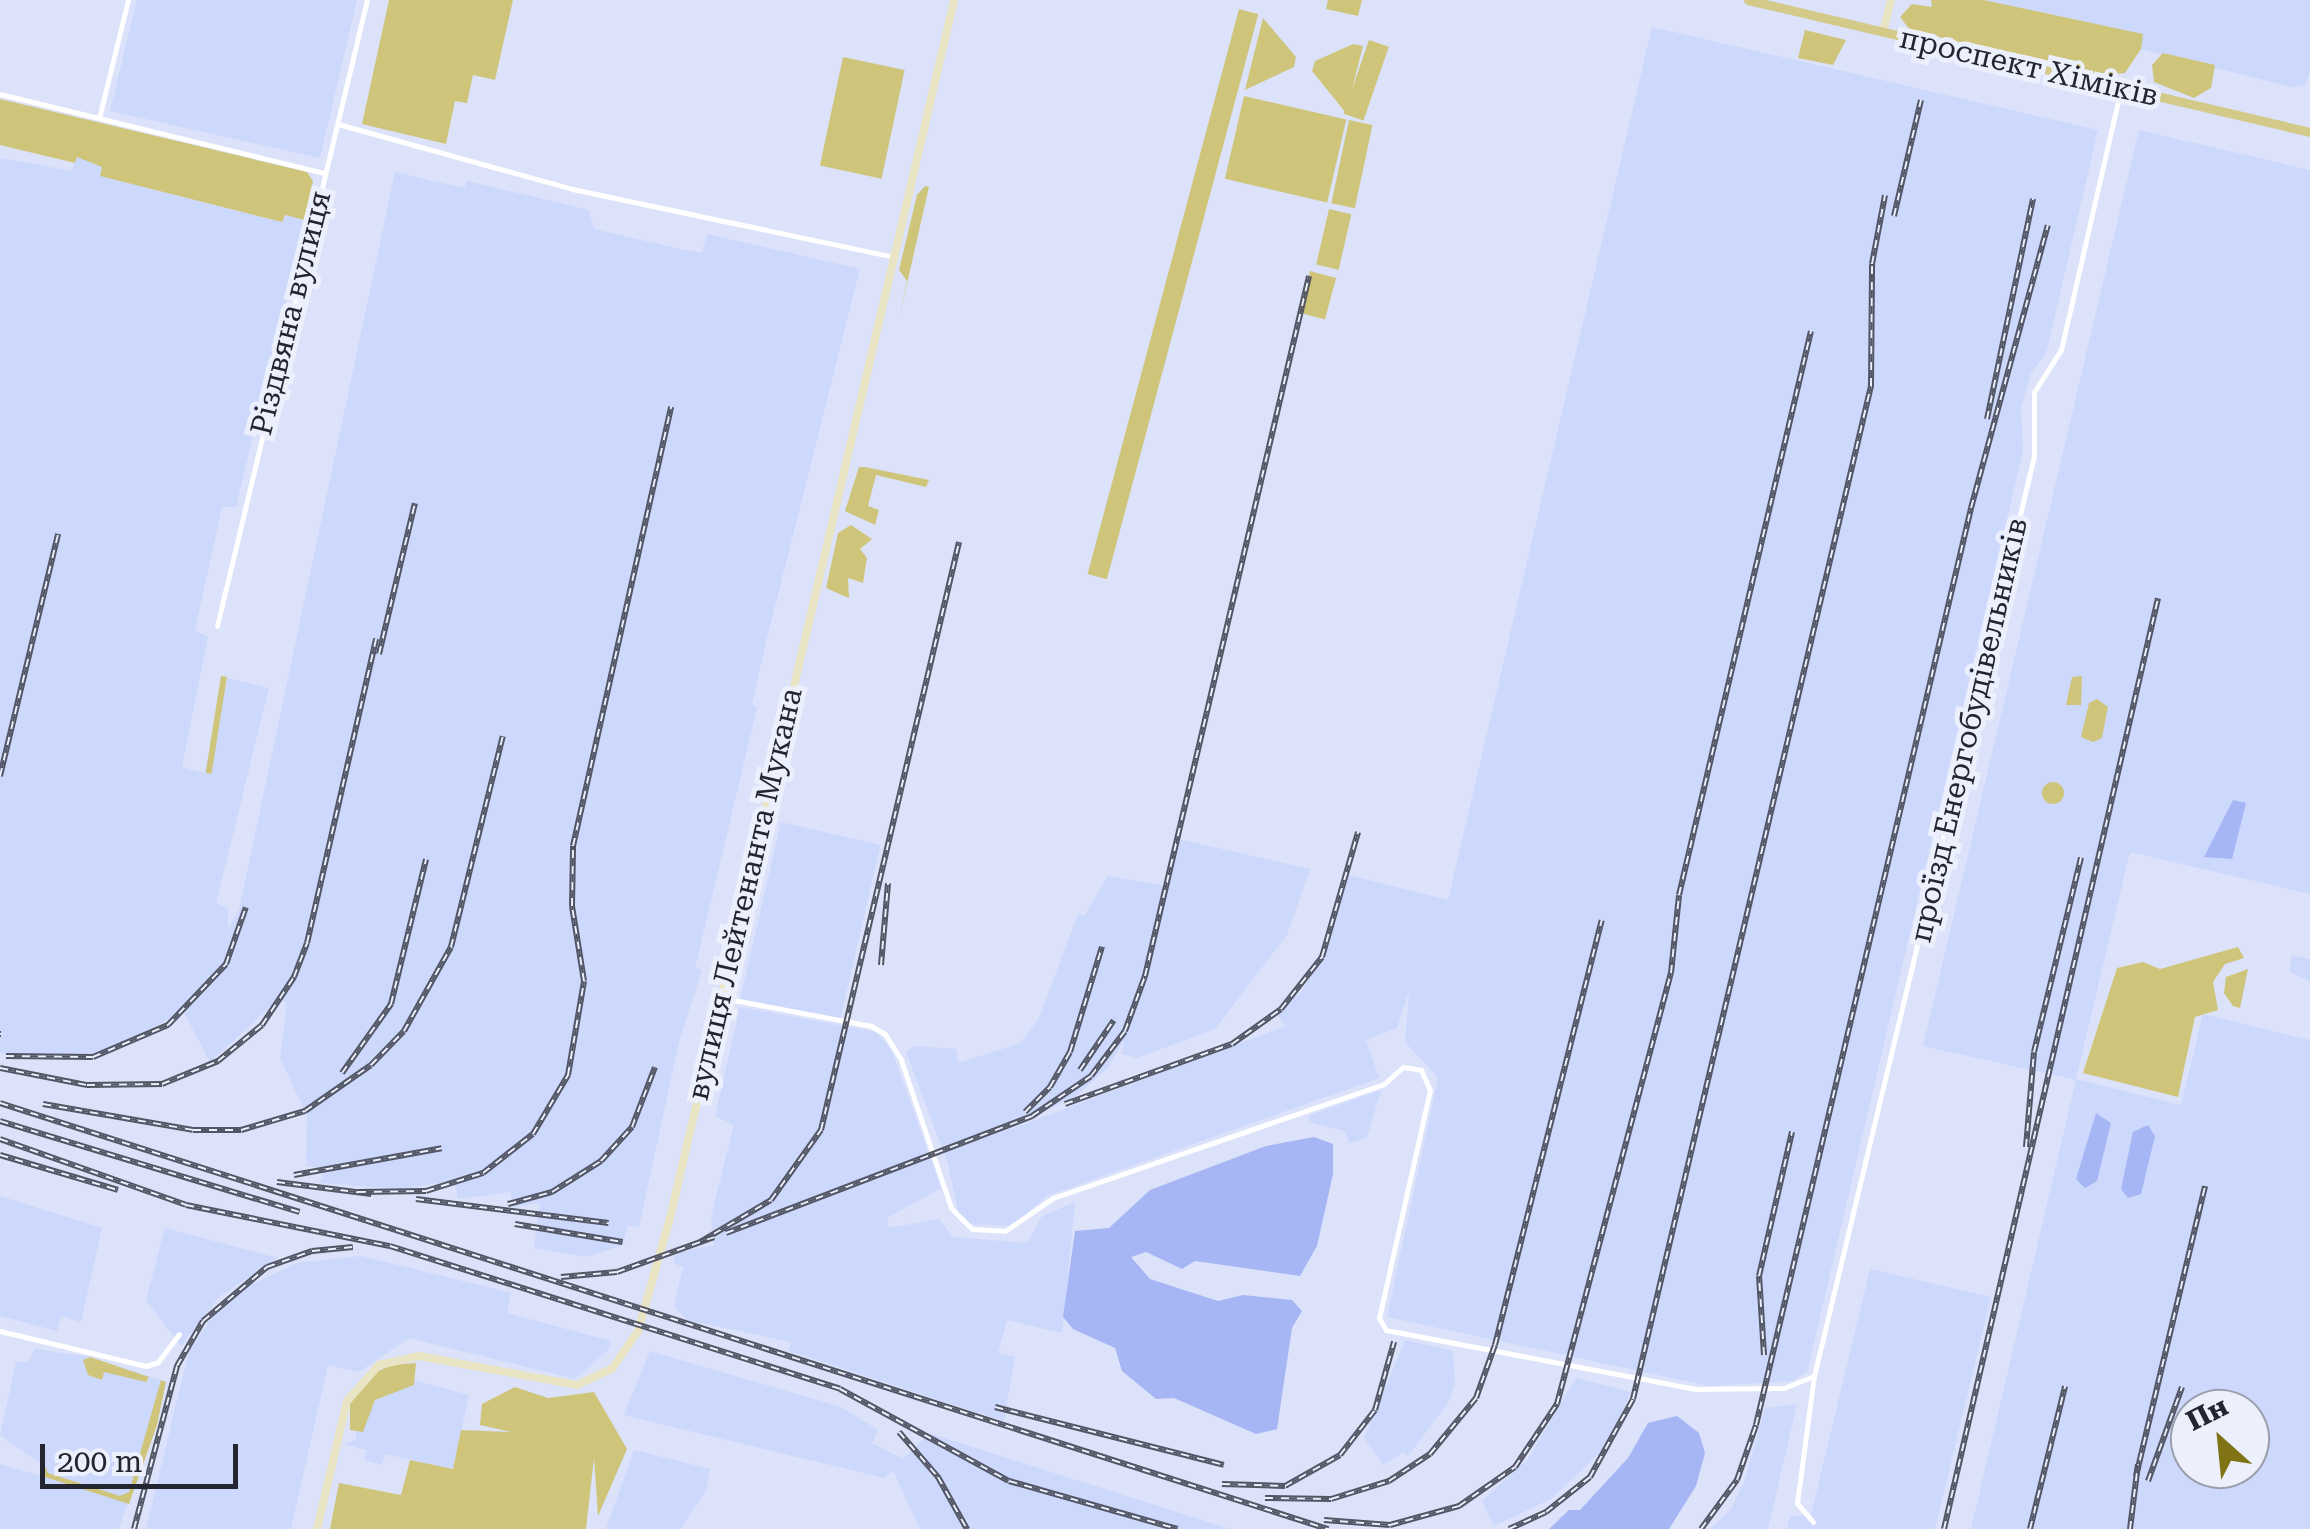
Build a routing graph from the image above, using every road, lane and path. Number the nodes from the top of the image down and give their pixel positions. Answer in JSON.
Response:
{"nodes":[{"id":1,"x":128,"y":0,"type":"edge"},
{"id":2,"x":367,"y":0,"type":"edge"},
{"id":3,"x":954,"y":0,"type":"edge"},
{"id":4,"x":1748,"y":0,"type":"edge"},
{"id":5,"x":1891,"y":0,"type":"edge"},
{"id":6,"x":1883,"y":32,"type":"junction"},
{"id":7,"x":2122,"y":89,"type":"junction"},
{"id":8,"x":0,"y":94,"type":"edge"},
{"id":9,"x":99,"y":118,"type":"junction"},
{"id":10,"x":338,"y":124,"type":"junction"},
{"id":11,"x":2310,"y":132,"type":"edge"},
{"id":12,"x":325,"y":173,"type":"junction"},
{"id":13,"x":894,"y":258,"type":"junction"},
{"id":14,"x":217,"y":626,"type":"dead end"},
{"id":15,"x":720,"y":998,"type":"junction"},
{"id":16,"x":0,"y":1331,"type":"edge"},
{"id":17,"x":179,"y":1334,"type":"dead end"},
{"id":18,"x":1814,"y":1376,"type":"junction"},
{"id":19,"x":1813,"y":1522,"type":"dead end"},
{"id":20,"x":317,"y":1529,"type":"edge"}],
"edges":[{"from":1,"to":9,"type":"street"},
{"from":2,"to":10,"type":"street","name":"Різдвяна вулиця"},
{"from":3,"to":13,"type":"main road","name":"вулиця Лейтенанта Мукана"},
{"from":4,"to":6,"type":"main road","name":"проспект Хіміків"},
{"from":5,"to":6,"type":"main road"},
{"from":6,"to":7,"type":"main road","name":"проспект Хіміків"},
{"from":7,"to":11,"type":"main road","name":"проспект Хіміків"},
{"from":7,"to":18,"type":"street","name":"проїзд Енергобудівельників"},
{"from":8,"to":9,"type":"street"},
{"from":9,"to":12,"type":"street"},
{"from":10,"to":12,"type":"street","name":"Різдвяна вулиця"},
{"from":10,"to":13,"type":"street"},
{"from":12,"to":14,"type":"street","name":"Різдвяна вулиця"},
{"from":13,"to":15,"type":"main road","name":"вулиця Лейтенанта Мукана"},
{"from":15,"to":18,"type":"street"},
{"from":15,"to":20,"type":"main road","name":"вулиця Лейтенанта Мукана"},
{"from":16,"to":17,"type":"street"},
{"from":18,"to":19,"type":"street","name":"проїзд Енергобудівельників"}]}
